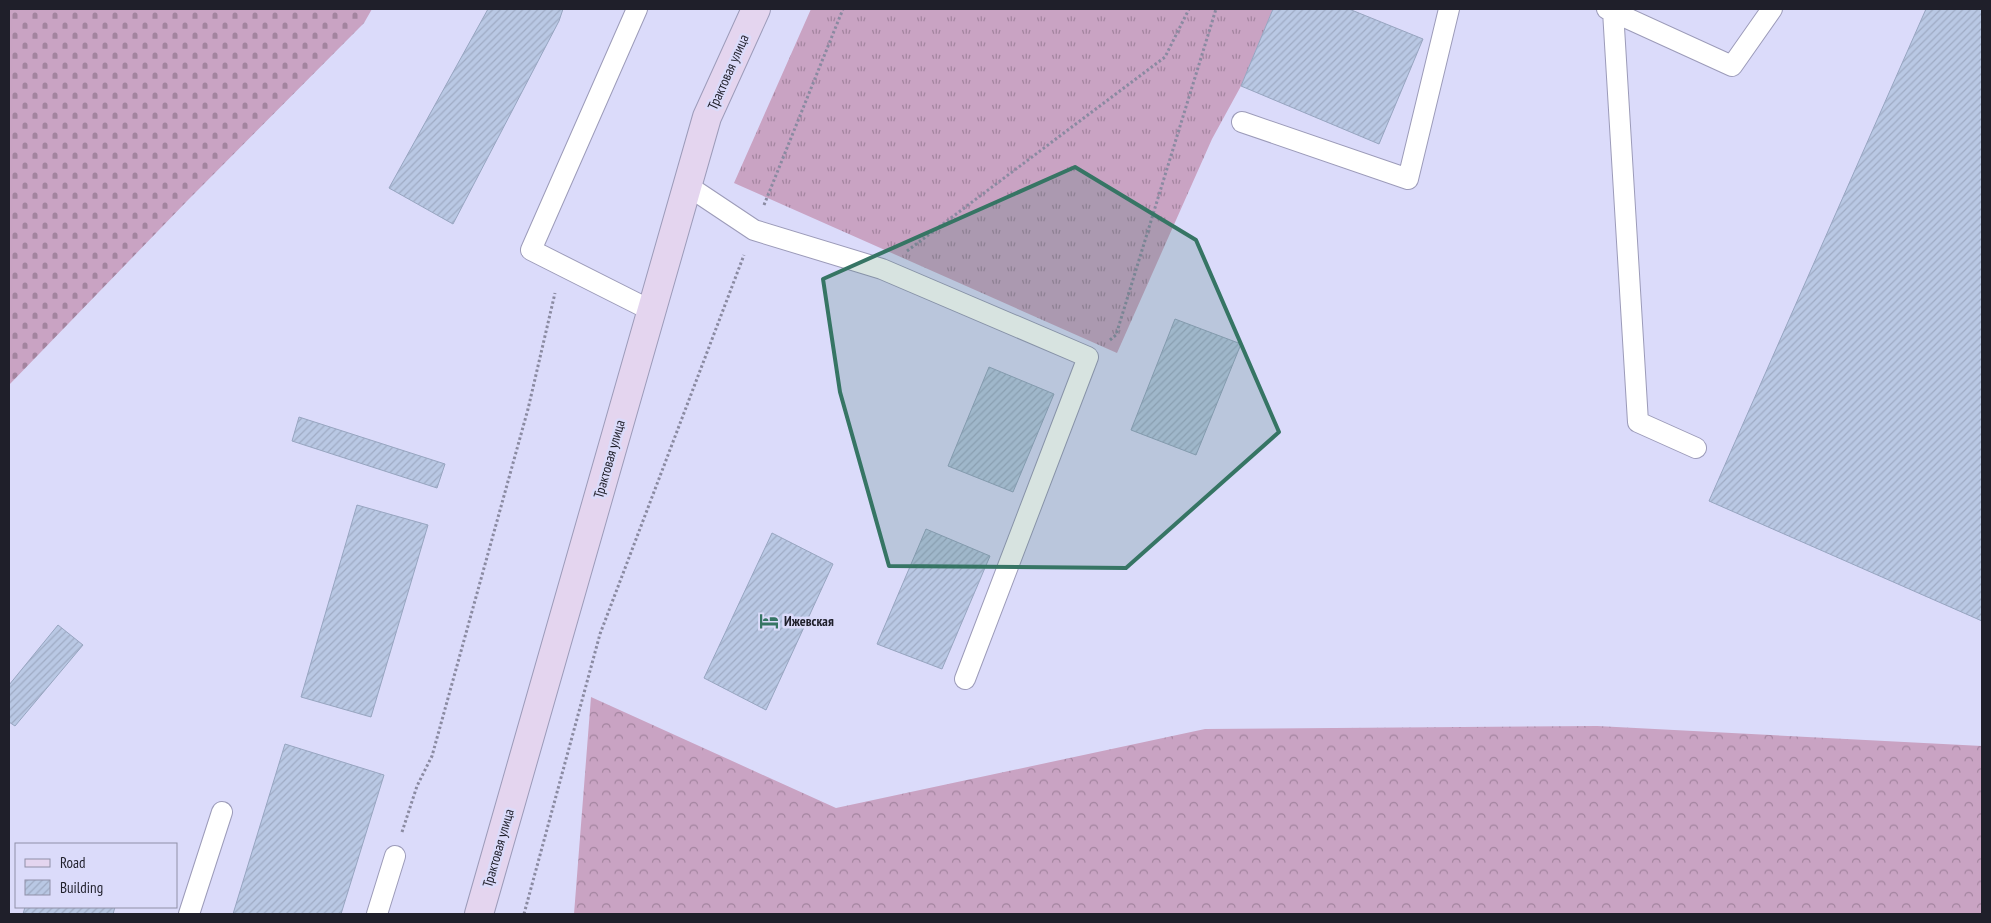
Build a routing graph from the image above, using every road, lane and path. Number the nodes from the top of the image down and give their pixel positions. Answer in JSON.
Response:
{"nodes":[{"id":1,"x":637,"y":9,"type":"edge"},
{"id":2,"x":756,"y":9,"type":"edge"},
{"id":3,"x":843,"y":9,"type":"edge"},
{"id":4,"x":1190,"y":9,"type":"edge"},
{"id":5,"x":1216,"y":9,"type":"edge"},
{"id":6,"x":1449,"y":9,"type":"edge"},
{"id":7,"x":1772,"y":9,"type":"edge"},
{"id":8,"x":1610,"y":10,"type":"edge"},
{"id":9,"x":1242,"y":122,"type":"dead end"},
{"id":10,"x":688,"y":186,"type":"junction"},
{"id":11,"x":754,"y":230,"type":"junction"},
{"id":12,"x":562,"y":265,"type":"junction"},
{"id":13,"x":882,"y":269,"type":"junction"},
{"id":14,"x":652,"y":311,"type":"junction"},
{"id":15,"x":1088,"y":357,"type":"junction"},
{"id":16,"x":1696,"y":448,"type":"dead end"},
{"id":17,"x":964,"y":679,"type":"dead end"},
{"id":18,"x":222,"y":812,"type":"dead end"},
{"id":19,"x":395,"y":856,"type":"joint"},
{"id":20,"x":189,"y":914,"type":"edge"},
{"id":21,"x":377,"y":914,"type":"edge"},
{"id":22,"x":479,"y":914,"type":"edge"},
{"id":23,"x":524,"y":914,"type":"edge"}],
"edges":[{"from":1,"to":12,"type":"lane"},
{"from":2,"to":10,"type":"street","name":"Трактовая улица"},
{"from":3,"to":11,"type":"path"},
{"from":4,"to":13,"type":"path"},
{"from":5,"to":15,"type":"path"},
{"from":6,"to":9,"type":"lane"},
{"from":7,"to":8,"type":"lane"},
{"from":8,"to":16,"type":"lane"},
{"from":10,"to":11,"type":"lane"},
{"from":10,"to":14,"type":"street","name":"Трактовая улица"},
{"from":11,"to":13,"type":"lane"},
{"from":11,"to":23,"type":"path"},
{"from":12,"to":14,"type":"lane"},
{"from":12,"to":19,"type":"path"},
{"from":13,"to":15,"type":"lane"},
{"from":14,"to":22,"type":"street","name":"Трактовая улица"},
{"from":15,"to":17,"type":"lane"},
{"from":18,"to":20,"type":"lane"},
{"from":19,"to":21,"type":"lane"}]}
